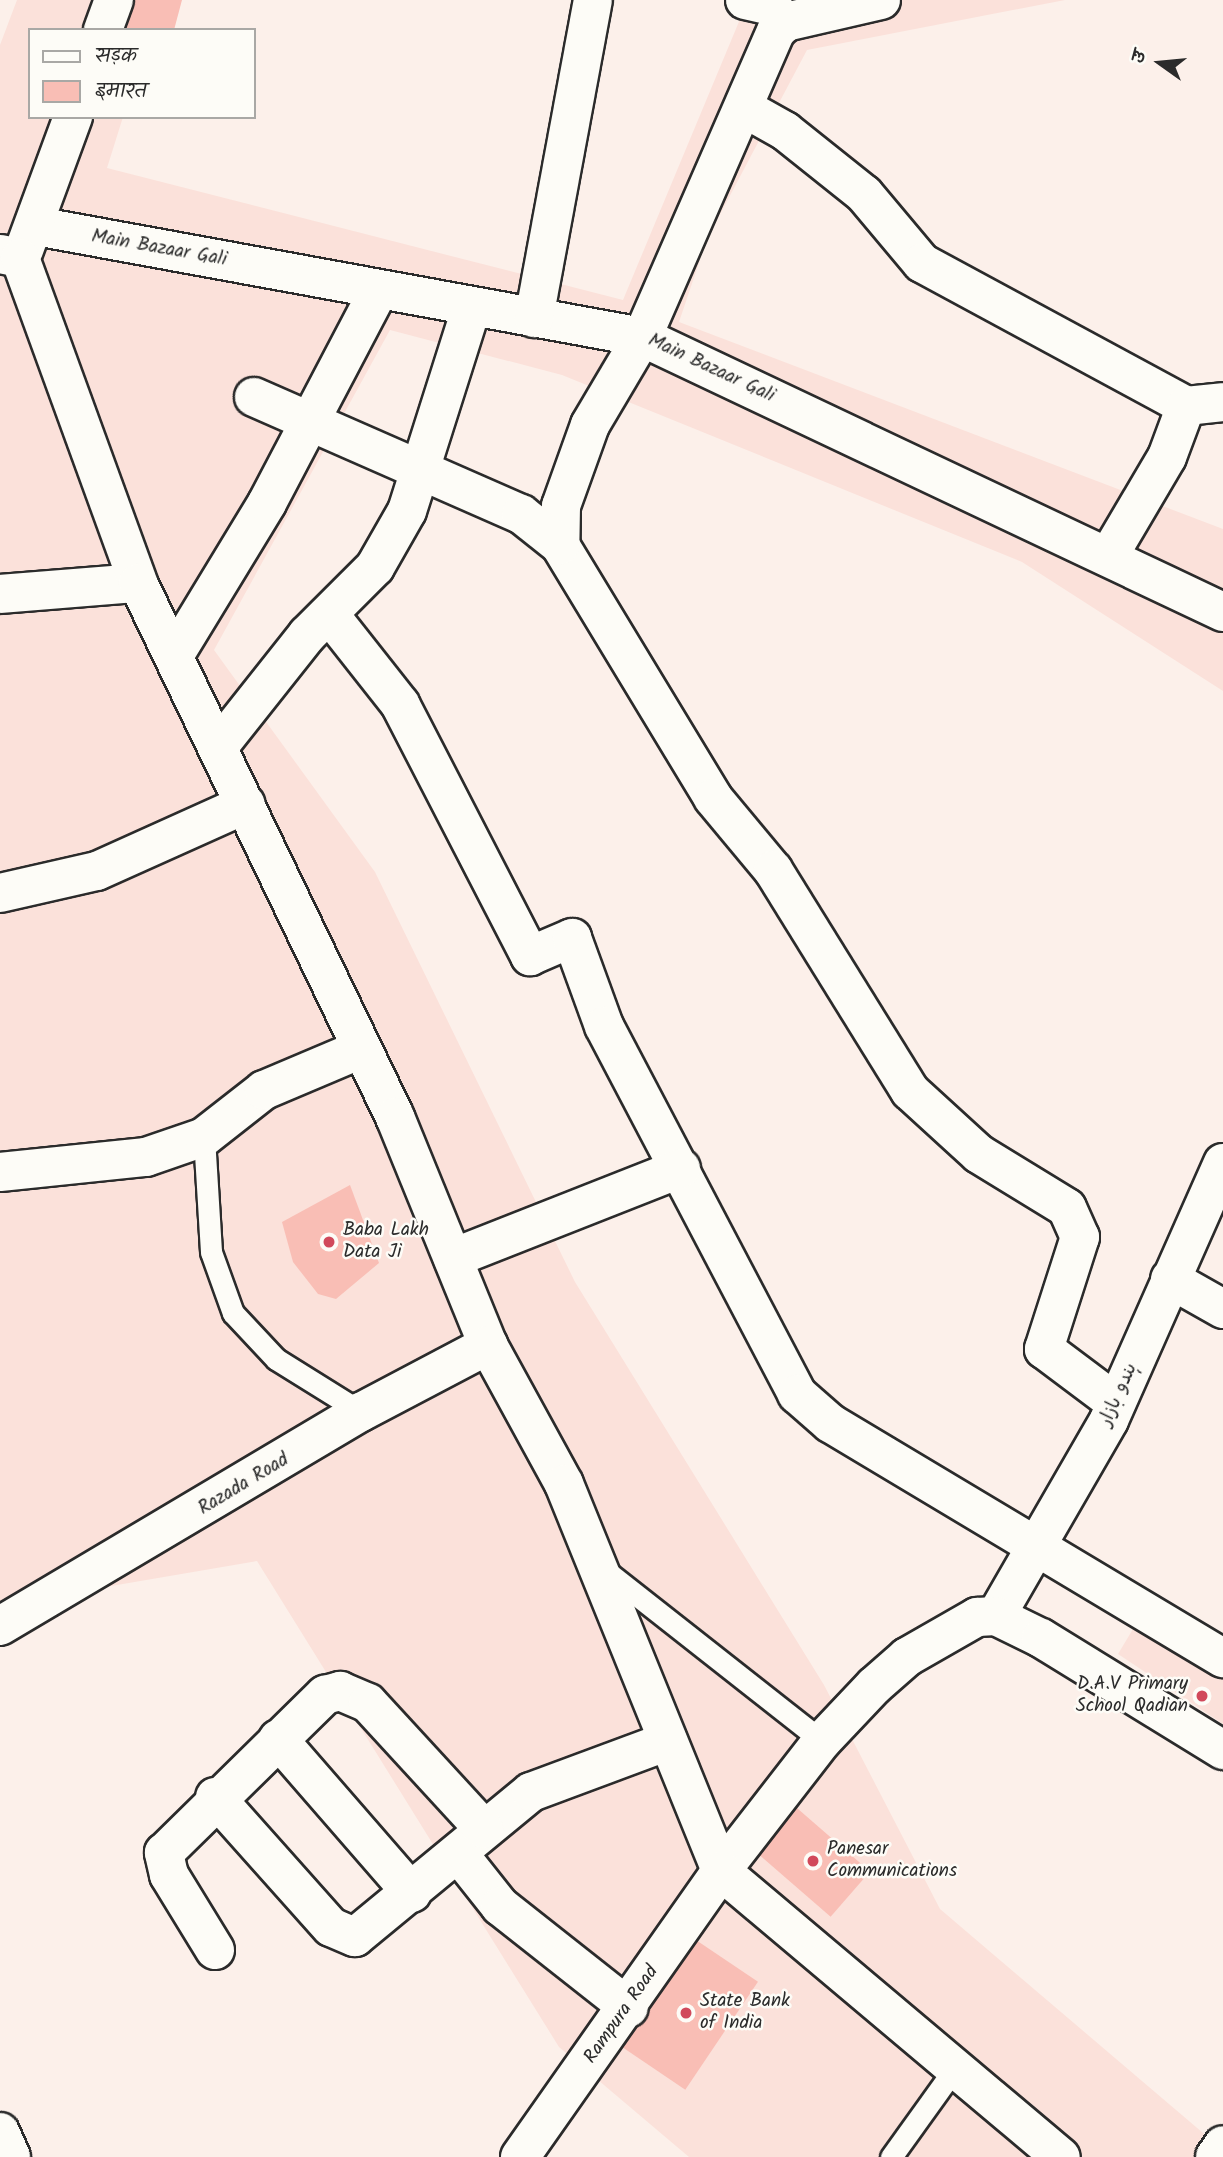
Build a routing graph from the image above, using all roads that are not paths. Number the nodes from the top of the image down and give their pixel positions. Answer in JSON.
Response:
{"nodes":[{"id":1,"x":114,"y":0,"type":"edge"},
{"id":2,"x":593,"y":0,"type":"edge"},
{"id":3,"x":745,"y":0,"type":"edge"},
{"id":4,"x":881,"y":0,"type":"edge"},
{"id":5,"x":786,"y":22,"type":"junction"},
{"id":6,"x":104,"y":28,"type":"edge"},
{"id":7,"x":744,"y":108,"type":"junction"},
{"id":8,"x":72,"y":119,"type":"edge"},
{"id":9,"x":19,"y":246,"type":"edge"},
{"id":10,"x":379,"y":290,"type":"junction"},
{"id":11,"x":472,"y":306,"type":"junction"},
{"id":12,"x":534,"y":318,"type":"junction"},
{"id":13,"x":642,"y":337,"type":"junction"},
{"id":14,"x":254,"y":397,"type":"dead end"},
{"id":15,"x":1223,"y":402,"type":"edge"},
{"id":16,"x":1186,"y":406,"type":"junction"},
{"id":17,"x":311,"y":419,"type":"junction"},
{"id":18,"x":421,"y":469,"type":"junction"},
{"id":19,"x":560,"y":545,"type":"junction"},
{"id":20,"x":1108,"y":557,"type":"junction"},
{"id":21,"x":138,"y":583,"type":"junction"},
{"id":22,"x":0,"y":594,"type":"edge"},
{"id":23,"x":1223,"y":612,"type":"edge"},
{"id":24,"x":329,"y":614,"type":"junction"},
{"id":25,"x":174,"y":656,"type":"junction"},
{"id":26,"x":219,"y":746,"type":"junction"},
{"id":27,"x":246,"y":804,"type":"junction"},
{"id":28,"x":0,"y":893,"type":"edge"},
{"id":29,"x":361,"y":1049,"type":"junction"},
{"id":30,"x":204,"y":1137,"type":"junction"},
{"id":31,"x":1223,"y":1163,"type":"edge"},
{"id":32,"x":681,"y":1168,"type":"junction"},
{"id":33,"x":0,"y":1172,"type":"edge"},
{"id":34,"x":453,"y":1258,"type":"junction"},
{"id":35,"x":1170,"y":1279,"type":"junction"},
{"id":36,"x":1223,"y":1310,"type":"edge"},
{"id":37,"x":488,"y":1345,"type":"junction"},
{"id":38,"x":1116,"y":1403,"type":"junction"},
{"id":39,"x":361,"y":1412,"type":"junction"},
{"id":40,"x":1035,"y":1541,"type":"junction"},
{"id":41,"x":601,"y":1567,"type":"junction"},
{"id":42,"x":996,"y":1616,"type":"junction"},
{"id":43,"x":0,"y":1626,"type":"edge"},
{"id":44,"x":1223,"y":1658,"type":"edge"},
{"id":45,"x":278,"y":1739,"type":"junction"},
{"id":46,"x":668,"y":1741,"type":"junction"},
{"id":47,"x":822,"y":1741,"type":"junction"},
{"id":48,"x":1223,"y":1750,"type":"edge"},
{"id":49,"x":215,"y":1797,"type":"junction"},
{"id":50,"x":471,"y":1841,"type":"junction"},
{"id":51,"x":721,"y":1871,"type":"junction"},
{"id":52,"x":412,"y":1893,"type":"junction"},
{"id":53,"x":215,"y":1950,"type":"dead end"},
{"id":54,"x":629,"y":2008,"type":"junction"},
{"id":55,"x":954,"y":2068,"type":"junction"},
{"id":56,"x":0,"y":2132,"type":"edge"},
{"id":57,"x":1223,"y":2145,"type":"edge"},
{"id":58,"x":11,"y":2157,"type":"edge"},
{"id":59,"x":520,"y":2157,"type":"edge"},
{"id":60,"x":891,"y":2157,"type":"edge"},
{"id":61,"x":1060,"y":2157,"type":"edge"},
{"id":62,"x":1215,"y":2157,"type":"edge"}],
"edges":[{"from":1,"to":6,"type":"street"},
{"from":2,"to":12,"type":"street"},
{"from":3,"to":5,"type":"street"},
{"from":4,"to":5,"type":"street"},
{"from":5,"to":7,"type":"street"},
{"from":7,"to":13,"type":"street"},
{"from":7,"to":16,"type":"street"},
{"from":8,"to":9,"type":"street"},
{"from":9,"to":10,"type":"street","name":"Main Bazaar Gali"},
{"from":9,"to":21,"type":"street"},
{"from":10,"to":11,"type":"street","name":"Main Bazaar Gali"},
{"from":10,"to":17,"type":"street"},
{"from":11,"to":12,"type":"street","name":"Main Bazaar Gali"},
{"from":11,"to":18,"type":"street"},
{"from":12,"to":13,"type":"street","name":"Main Bazaar Gali"},
{"from":13,"to":19,"type":"street"},
{"from":13,"to":20,"type":"street","name":"Main Bazaar Gali"},
{"from":14,"to":17,"type":"street"},
{"from":15,"to":16,"type":"street"},
{"from":16,"to":20,"type":"street"},
{"from":17,"to":18,"type":"street"},
{"from":17,"to":25,"type":"street"},
{"from":18,"to":19,"type":"street"},
{"from":18,"to":24,"type":"street"},
{"from":19,"to":38,"type":"street"},
{"from":20,"to":23,"type":"street","name":"Main Bazaar Gali"},
{"from":21,"to":22,"type":"street"},
{"from":21,"to":25,"type":"street"},
{"from":24,"to":26,"type":"street"},
{"from":24,"to":32,"type":"street"},
{"from":25,"to":26,"type":"street"},
{"from":26,"to":27,"type":"street"},
{"from":27,"to":28,"type":"street"},
{"from":27,"to":29,"type":"street"},
{"from":29,"to":30,"type":"street"},
{"from":29,"to":34,"type":"street"},
{"from":30,"to":33,"type":"street"},
{"from":30,"to":39,"type":"lane"},
{"from":31,"to":35,"type":"street","name":"ہندو بازار"},
{"from":32,"to":34,"type":"street"},
{"from":32,"to":40,"type":"street"},
{"from":34,"to":37,"type":"street"},
{"from":35,"to":36,"type":"street"},
{"from":35,"to":38,"type":"street","name":"ہندو بازار"},
{"from":37,"to":39,"type":"street","name":"Razada Road"},
{"from":37,"to":41,"type":"street"},
{"from":38,"to":40,"type":"street","name":"ہندو بازار"},
{"from":39,"to":43,"type":"street","name":"Razada Road"},
{"from":40,"to":42,"type":"street","name":"ہندو بازار"},
{"from":40,"to":44,"type":"street"},
{"from":41,"to":46,"type":"street"},
{"from":41,"to":47,"type":"lane"},
{"from":42,"to":47,"type":"street","name":"Rampura Road"},
{"from":42,"to":48,"type":"street"},
{"from":45,"to":49,"type":"street"},
{"from":45,"to":50,"type":"street"},
{"from":45,"to":52,"type":"street"},
{"from":46,"to":50,"type":"street"},
{"from":46,"to":51,"type":"street"},
{"from":47,"to":51,"type":"street","name":"Rampura Road"},
{"from":49,"to":52,"type":"street"},
{"from":49,"to":53,"type":"street"},
{"from":50,"to":52,"type":"street"},
{"from":50,"to":54,"type":"street"},
{"from":51,"to":54,"type":"street","name":"Rampura Road"},
{"from":51,"to":55,"type":"street"},
{"from":54,"to":59,"type":"street","name":"Rampura Road"},
{"from":55,"to":60,"type":"lane"},
{"from":55,"to":61,"type":"street"},
{"from":56,"to":58,"type":"street"},
{"from":57,"to":62,"type":"street"}]}
